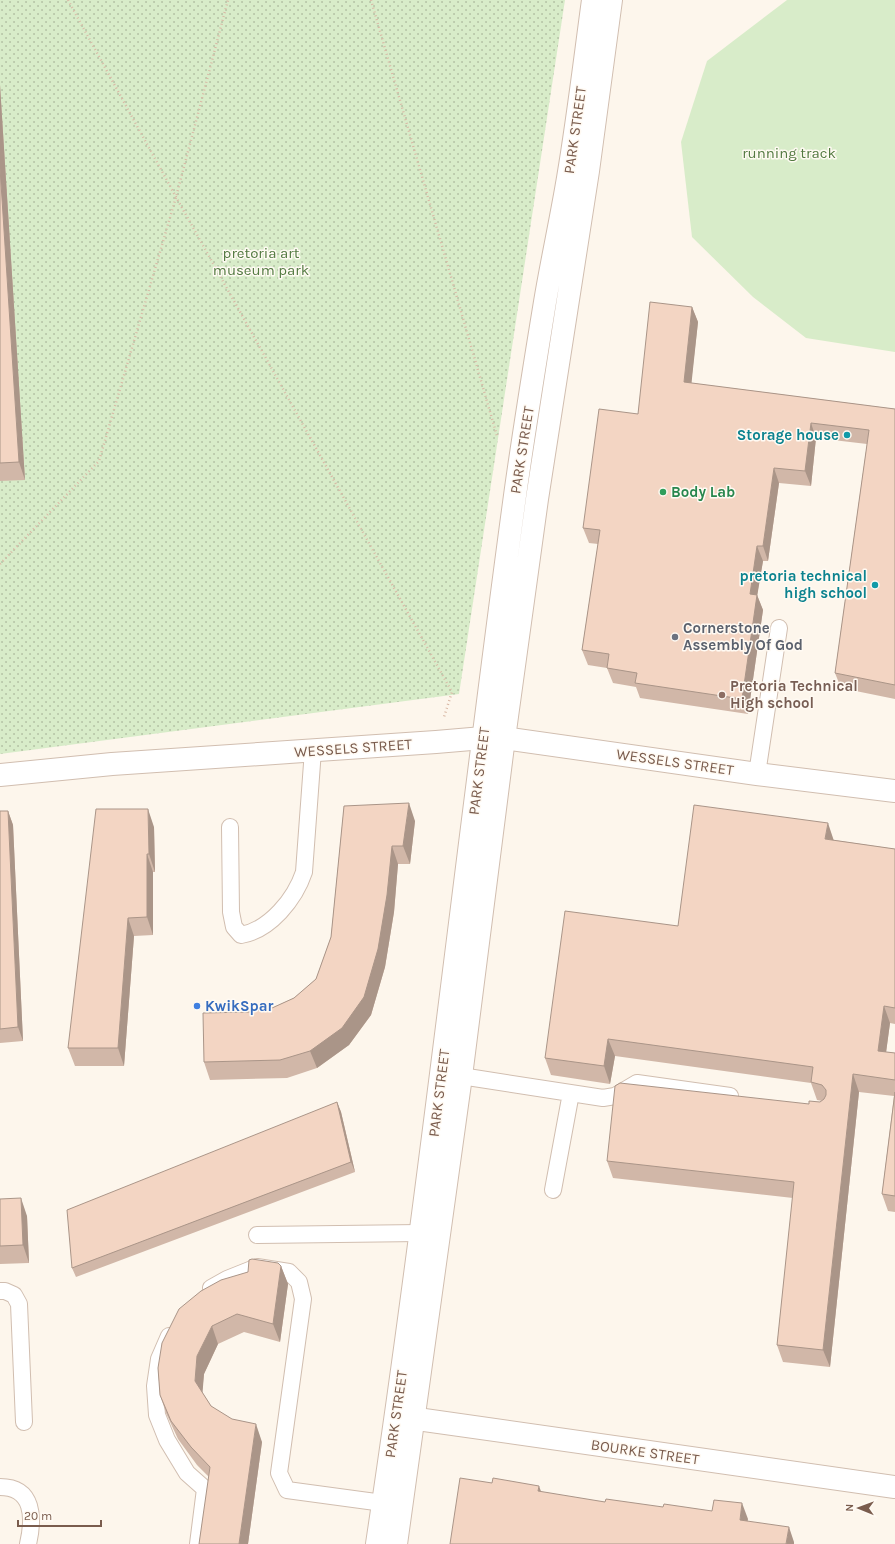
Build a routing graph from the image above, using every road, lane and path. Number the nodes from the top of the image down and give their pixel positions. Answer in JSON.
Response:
{"nodes":[{"id":1,"x":68,"y":0,"type":"edge"},
{"id":2,"x":228,"y":0,"type":"edge"},
{"id":3,"x":371,"y":0,"type":"edge"},
{"id":4,"x":593,"y":0,"type":"edge"},
{"id":5,"x":612,"y":0,"type":"edge"},
{"id":6,"x":176,"y":197,"type":"junction"},
{"id":7,"x":500,"y":444,"type":"dead end"},
{"id":8,"x":0,"y":564,"type":"edge"},
{"id":9,"x":779,"y":628,"type":"dead end"},
{"id":10,"x":452,"y":692,"type":"dead end"},
{"id":11,"x":483,"y":738,"type":"junction"},
{"id":12,"x":504,"y":738,"type":"junction"},
{"id":13,"x":313,"y":750,"type":"junction"},
{"id":14,"x":757,"y":774,"type":"junction"},
{"id":15,"x":0,"y":775,"type":"edge"},
{"id":16,"x":895,"y":791,"type":"edge"},
{"id":17,"x":230,"y":827,"type":"dead end"},
{"id":18,"x":461,"y":1076,"type":"junction"},
{"id":19,"x":571,"y":1093,"type":"junction"},
{"id":20,"x":747,"y":1099,"type":"edge"},
{"id":21,"x":553,"y":1190,"type":"dead end"},
{"id":22,"x":420,"y":1233,"type":"junction"},
{"id":23,"x":257,"y":1235,"type":"dead end"},
{"id":24,"x":0,"y":1291,"type":"edge"},
{"id":25,"x":198,"y":1296,"type":"edge"},
{"id":26,"x":176,"y":1319,"type":"edge"},
{"id":27,"x":405,"y":1418,"type":"junction"},
{"id":28,"x":24,"y":1422,"type":"dead end"},
{"id":29,"x":0,"y":1487,"type":"edge"},
{"id":30,"x":895,"y":1487,"type":"edge"},
{"id":31,"x":383,"y":1503,"type":"junction"},
{"id":32,"x":28,"y":1544,"type":"edge"},
{"id":33,"x":198,"y":1544,"type":"edge"},
{"id":34,"x":377,"y":1544,"type":"edge"},
{"id":35,"x":396,"y":1544,"type":"edge"}],
"edges":[{"from":1,"to":6,"type":"path"},
{"from":2,"to":6,"type":"path"},
{"from":3,"to":7,"type":"path"},
{"from":4,"to":11,"type":"street","name":"PARK STREET"},
{"from":5,"to":12,"type":"street","name":"PARK STREET"},
{"from":6,"to":8,"type":"path"},
{"from":6,"to":10,"type":"path"},
{"from":9,"to":14,"type":"lane"},
{"from":11,"to":12,"type":"street","name":"WESSELS STREET"},
{"from":11,"to":13,"type":"street","name":"WESSELS STREET"},
{"from":11,"to":22,"type":"street","name":"PARK STREET"},
{"from":12,"to":14,"type":"street","name":"WESSELS STREET"},
{"from":12,"to":18,"type":"street","name":"PARK STREET"},
{"from":13,"to":15,"type":"street","name":"WESSELS STREET"},
{"from":13,"to":17,"type":"lane"},
{"from":14,"to":16,"type":"street","name":"WESSELS STREET"},
{"from":18,"to":19,"type":"lane"},
{"from":18,"to":27,"type":"street","name":"PARK STREET"},
{"from":19,"to":20,"type":"lane"},
{"from":19,"to":21,"type":"lane"},
{"from":22,"to":23,"type":"lane"},
{"from":22,"to":27,"type":"street","name":"PARK STREET"},
{"from":24,"to":28,"type":"lane"},
{"from":25,"to":31,"type":"lane"},
{"from":26,"to":33,"type":"lane"},
{"from":27,"to":30,"type":"street","name":"BOURKE STREET"},
{"from":27,"to":31,"type":"street","name":"PARK STREET"},
{"from":27,"to":35,"type":"street","name":"PARK STREET"},
{"from":29,"to":32,"type":"lane"},
{"from":31,"to":34,"type":"street","name":"PARK STREET"}]}
